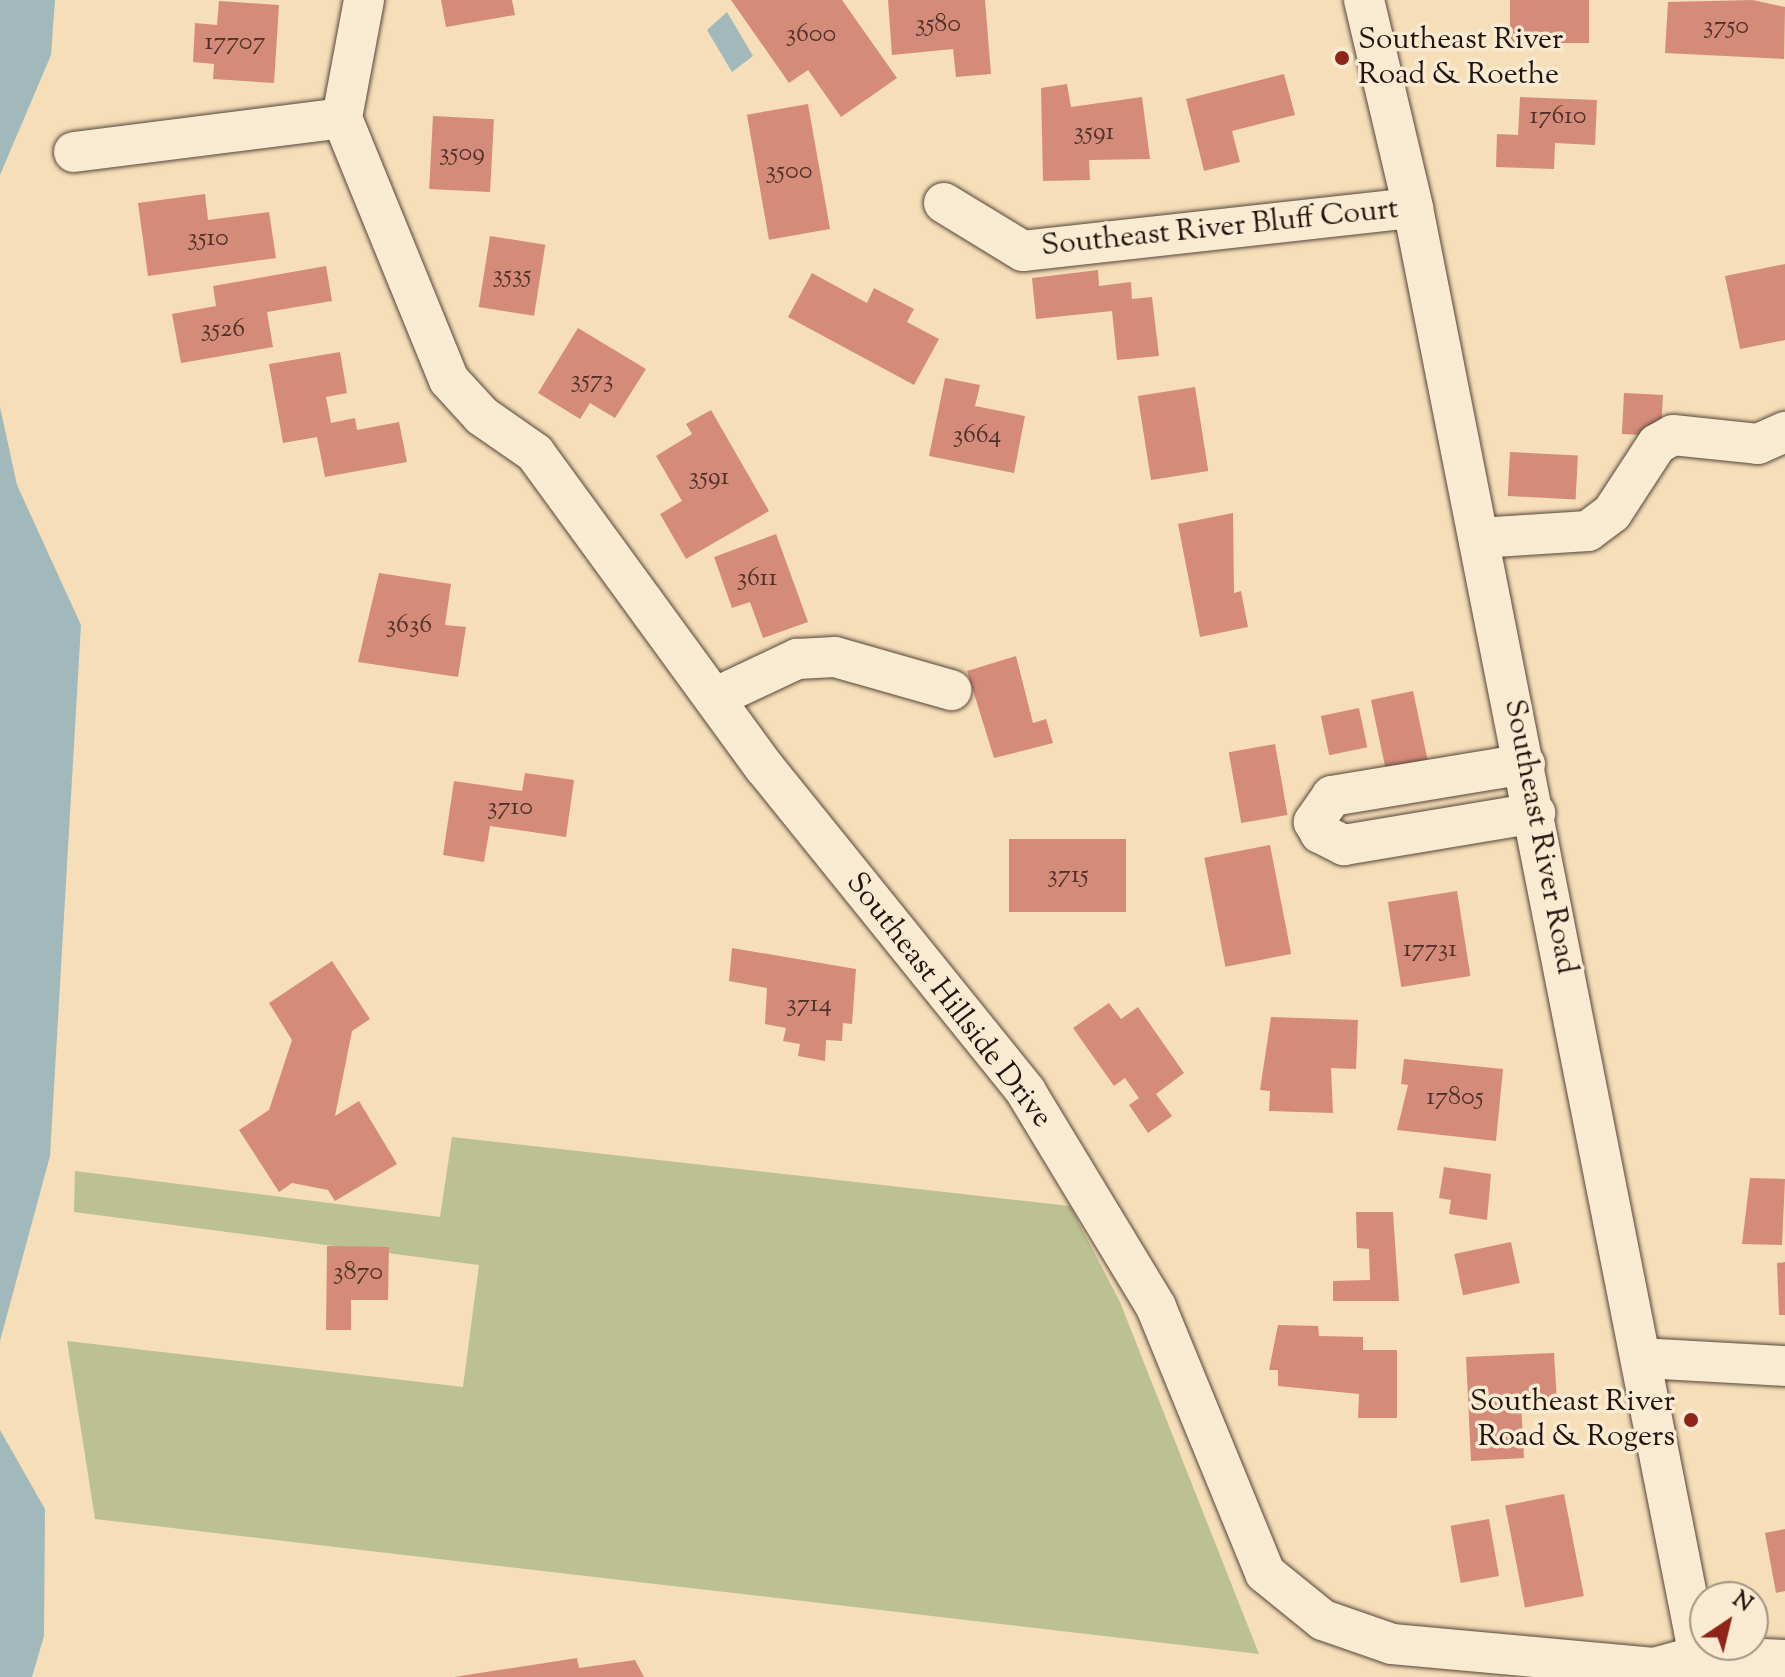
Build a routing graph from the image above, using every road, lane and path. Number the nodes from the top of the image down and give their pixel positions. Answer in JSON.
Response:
{"nodes":[{"id":1,"x":364,"y":0,"type":"edge"},
{"id":2,"x":1364,"y":0,"type":"edge"},
{"id":3,"x":342,"y":118,"type":"junction"},
{"id":4,"x":74,"y":152,"type":"dead end"},
{"id":5,"x":944,"y":203,"type":"dead end"},
{"id":6,"x":1413,"y":208,"type":"junction"},
{"id":7,"x":1785,"y":432,"type":"edge"},
{"id":8,"x":1479,"y":538,"type":"junction"},
{"id":9,"x":951,"y":690,"type":"dead end"},
{"id":10,"x":714,"y":698,"type":"junction"},
{"id":11,"x":1525,"y":764,"type":"junction"},
{"id":12,"x":1535,"y":813,"type":"junction"},
{"id":13,"x":1641,"y":1358,"type":"junction"},
{"id":14,"x":1785,"y":1366,"type":"edge"},
{"id":15,"x":1785,"y":1660,"type":"edge"},
{"id":16,"x":1700,"y":1666,"type":"edge"}],
"edges":[{"from":1,"to":3,"type":"street"},
{"from":2,"to":6,"type":"street","name":"Southeast River Road"},
{"from":3,"to":4,"type":"street"},
{"from":3,"to":10,"type":"street","name":"Southeast Hillside Drive"},
{"from":5,"to":6,"type":"street","name":"Southeast River Bluff Court"},
{"from":6,"to":8,"type":"street","name":"Southeast River Road"},
{"from":7,"to":8,"type":"street"},
{"from":8,"to":11,"type":"street","name":"Southeast River Road"},
{"from":9,"to":10,"type":"street"},
{"from":10,"to":16,"type":"street","name":"Southeast Hillside Drive"},
{"from":11,"to":12,"type":"street","name":"Southeast River Road"},
{"from":11,"to":12,"type":"street"},
{"from":12,"to":13,"type":"street","name":"Southeast River Road"},
{"from":13,"to":14,"type":"street"},
{"from":13,"to":16,"type":"street","name":"Southeast River Road"},
{"from":15,"to":16,"type":"street","name":"Southeast Hillside Drive"}]}
